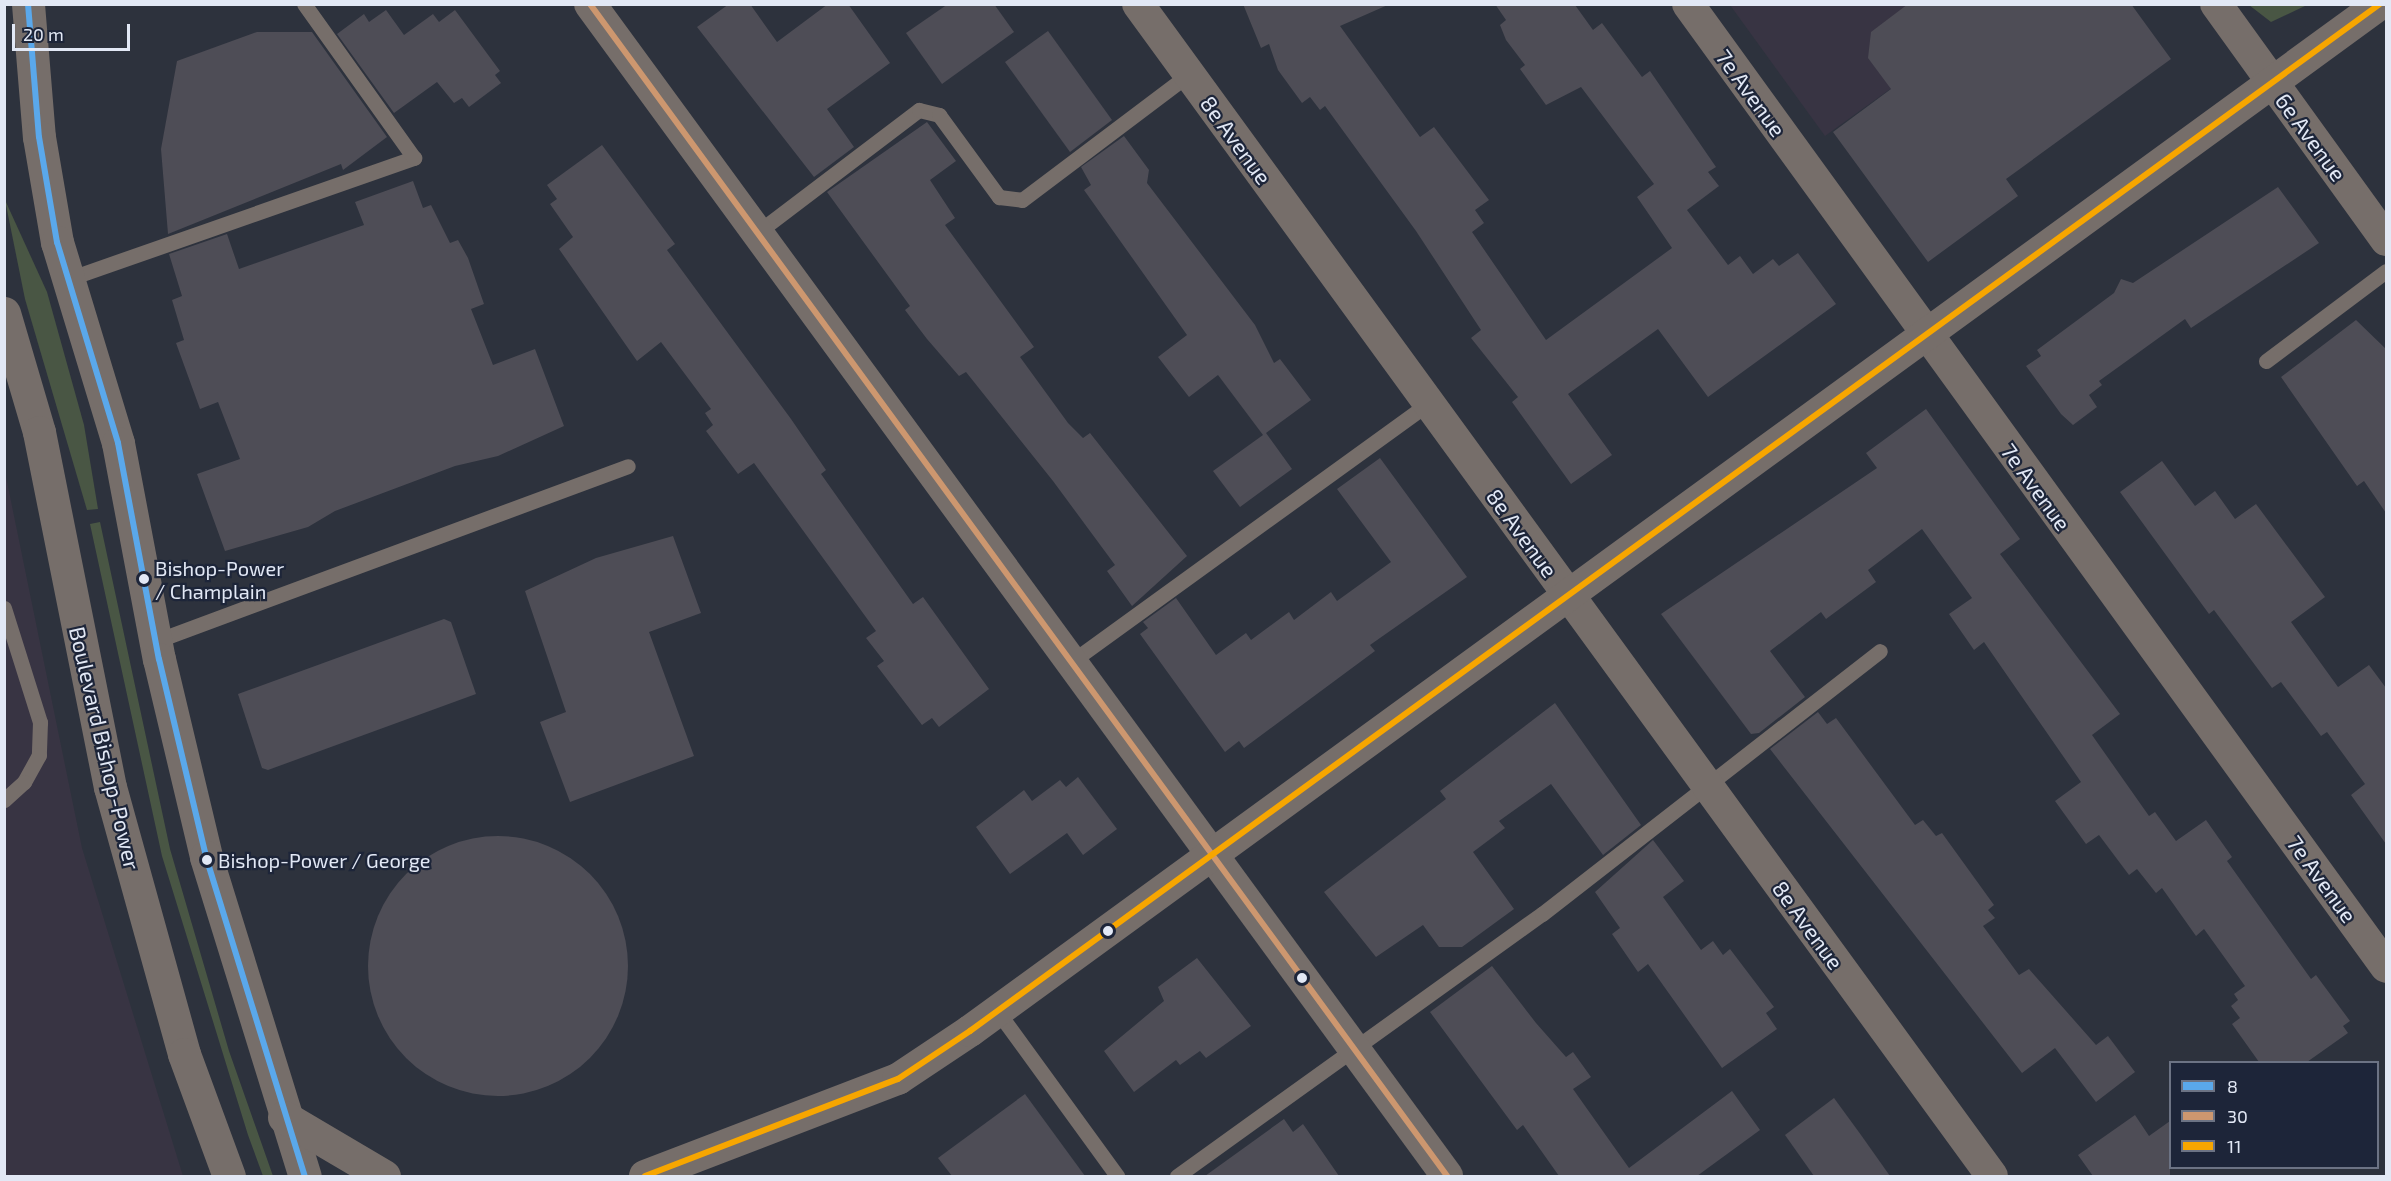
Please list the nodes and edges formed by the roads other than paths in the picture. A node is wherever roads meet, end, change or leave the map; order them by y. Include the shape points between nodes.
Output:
1 (28, 4) edge
2 (304, 4) edge
3 (590, 4) edge
4 (1138, 4) edge
5 (1688, 4) edge
6 (2216, 4) edge
7 (2380, 4) edge
8 (1188, 75) junction
9 (2272, 83) junction
10 (758, 232) junction
11 (2386, 240) edge
12 (2386, 271) edge
13 (68, 279) junction
14 (4, 313) edge
15 (1927, 335) junction
16 (2266, 361) dead end
17 (12, 365) edge
18 (1429, 403) junction
19 (628, 466) dead end
20 (1569, 597) junction
21 (4, 608) edge
22 (156, 641) junction
23 (1880, 651) dead end
24 (1071, 662) junction
25 (1707, 787) junction
26 (4, 800) edge
27 (1212, 855) junction
28 (2386, 967) edge
29 (998, 1012) junction
30 (1353, 1048) junction
31 (284, 1117) junction
32 (229, 1176) edge
33 (304, 1176) edge
34 (384, 1176) edge
35 (645, 1176) edge
36 (1117, 1176) edge
37 (1177, 1176) edge
38 (1447, 1176) edge
39 (1992, 1176) edge

1 - 13 street via 50,209
2 - 13 lane via 414,158
3 - 10 street
4 - 8 street, 8e Avenue
5 - 15 street, 7e Avenue
6 - 9 street, 6e Avenue
7 - 9 street
8 - 10 lane via 1022,200 999,197 939,115 919,110
8 - 18 street, 8e Avenue
9 - 11 street, 6e Avenue
9 - 15 street
10 - 24 street
12 - 16 lane
13 - 22 street via 118,443
14 - 17 street, Boulevard Bishop-Power
15 - 20 street
15 - 28 street, 7e Avenue
17 - 32 street, Boulevard Bishop-Power via 59,522 110,787 184,1054
18 - 20 street, 8e Avenue
18 - 24 lane
19 - 22 lane
20 - 25 street, 8e Avenue
20 - 27 street
21 - 26 lane via 40,722 39,755 24,782
22 - 31 street via 206,857
23 - 25 lane
24 - 27 street
25 - 30 lane
25 - 39 street, 8e Avenue
27 - 29 street
27 - 30 street
29 - 35 street via 898,1079
29 - 36 lane
30 - 37 lane
30 - 38 street
31 - 33 street
31 - 34 street

